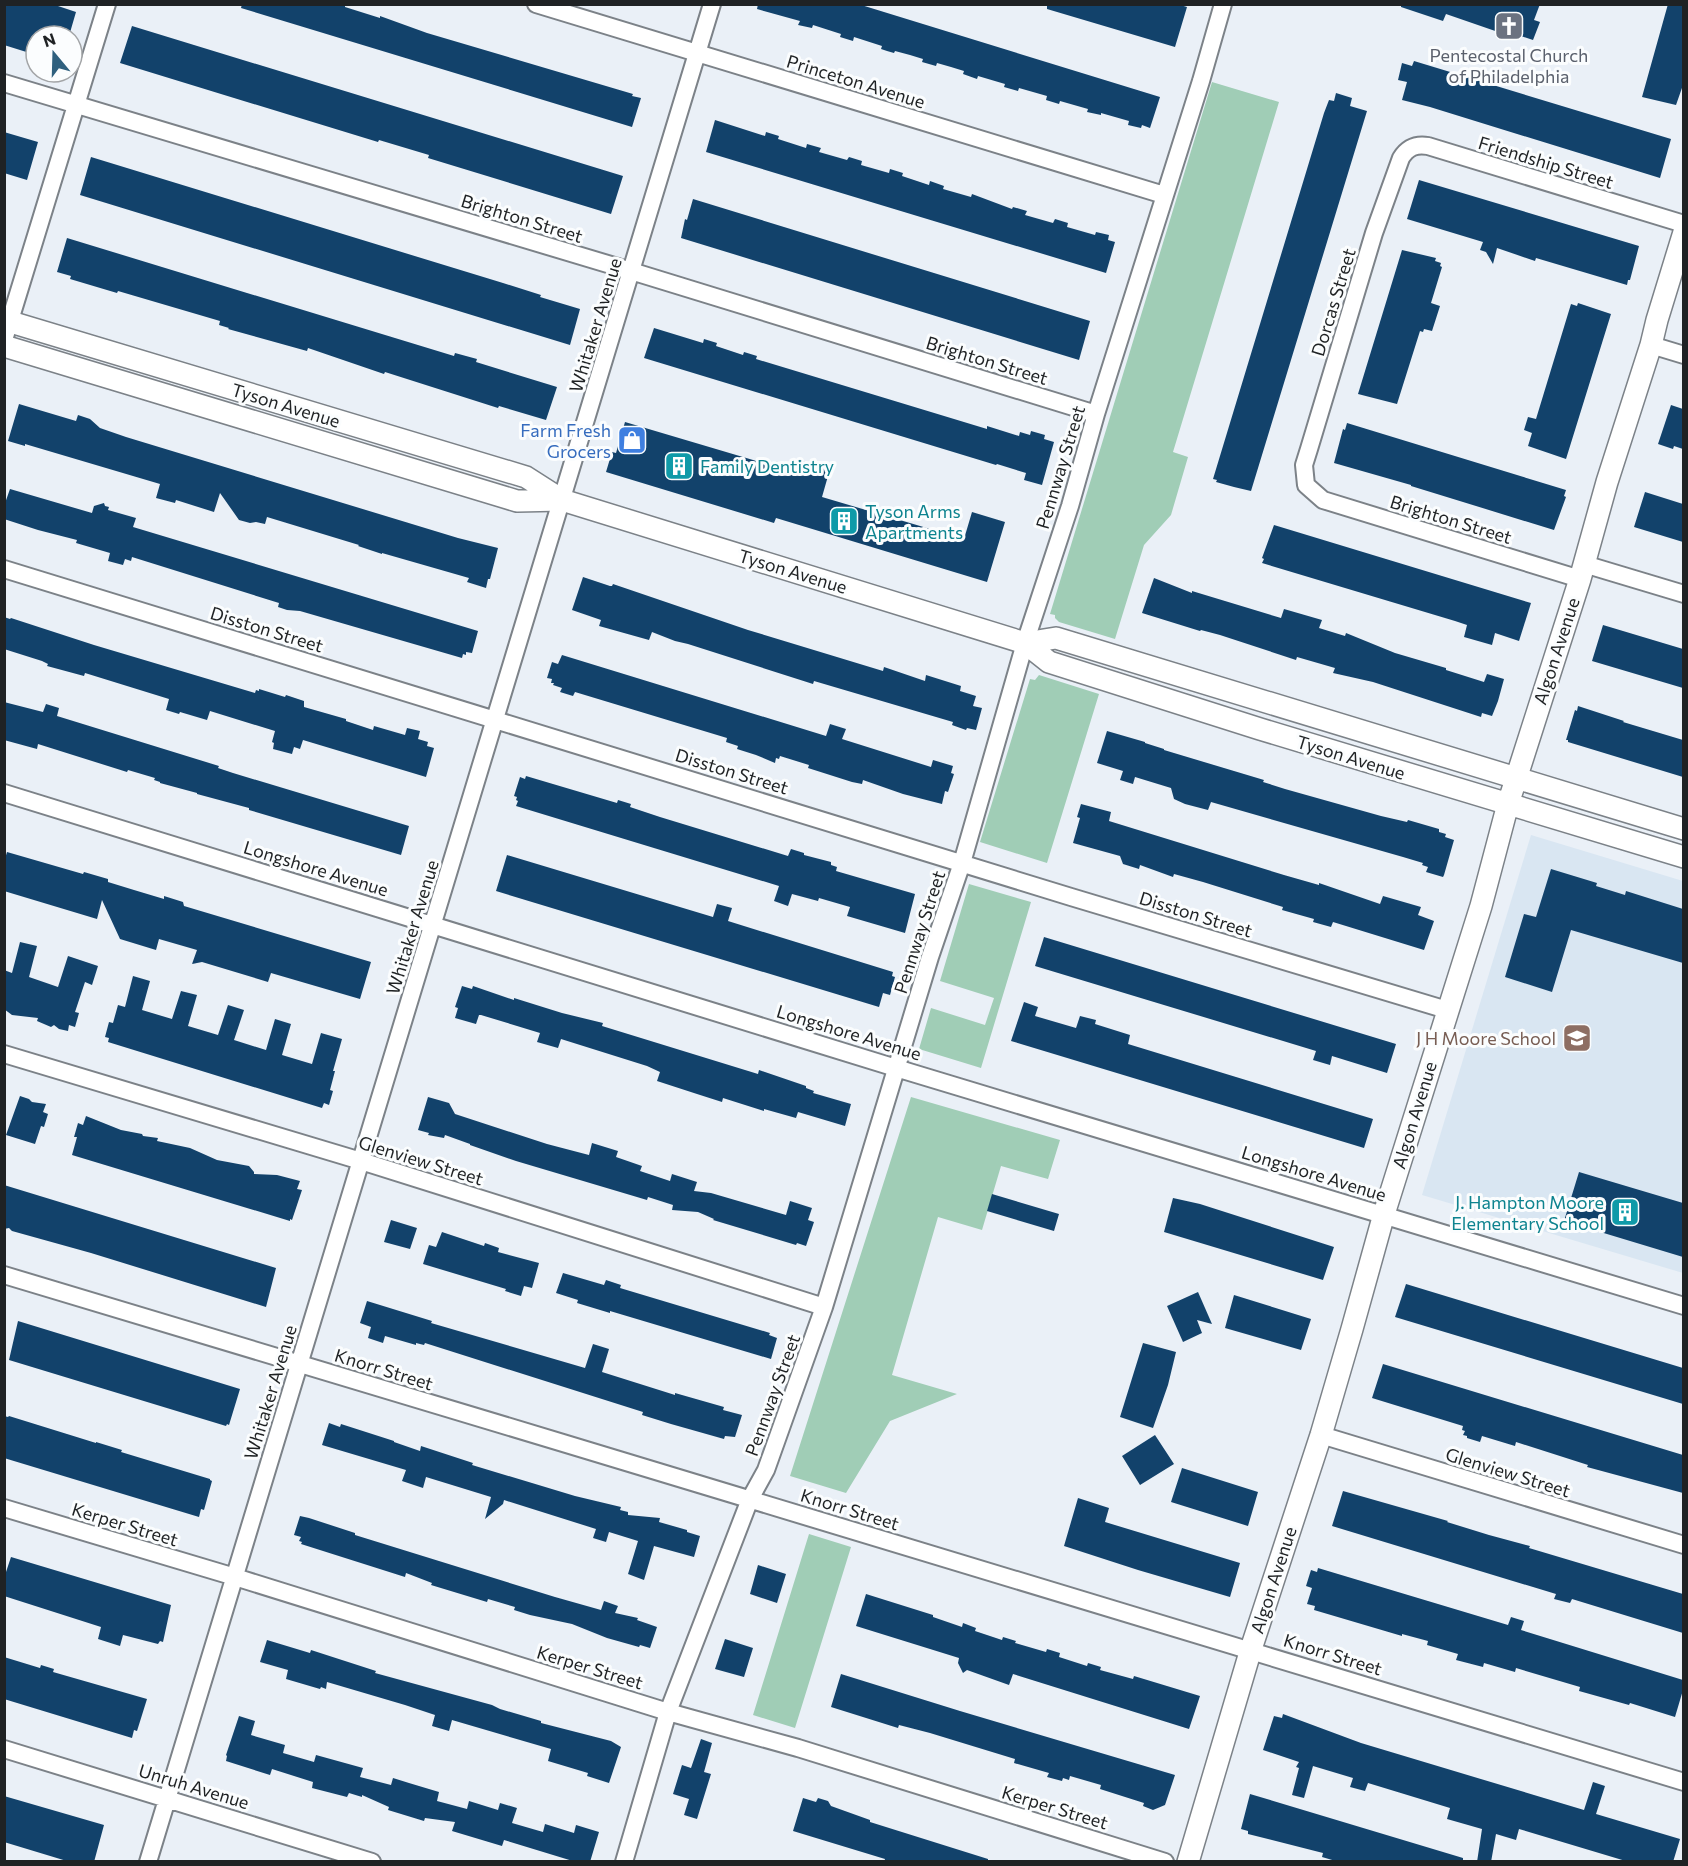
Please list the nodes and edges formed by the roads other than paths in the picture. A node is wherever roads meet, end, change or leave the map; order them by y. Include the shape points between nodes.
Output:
1 (107, 4) edge
2 (536, 4) edge
3 (712, 4) edge
4 (1223, 4) edge
5 (697, 53) junction
6 (4, 83) edge
7 (76, 105) junction
8 (1401, 158) joint
9 (1164, 195) junction
10 (1683, 224) edge
11 (1683, 232) edge
12 (632, 271) junction
13 (6, 328) edge
14 (1651, 345) junction
15 (4, 346) edge
16 (1683, 355) edge
17 (284, 404) junction
18 (1096, 414) junction
19 (277, 428) junction
20 (1306, 459) joint
21 (562, 500) junction
22 (4, 569) edge
23 (1582, 571) junction
24 (1683, 594) edge
25 (1025, 643) junction
26 (1268, 703) junction
27 (495, 719) junction
28 (1260, 729) junction
29 (1516, 778) junction
30 (4, 793) edge
31 (1508, 804) junction
32 (1683, 830) edge
33 (1683, 856) edge
34 (962, 863) junction
35 (433, 924) junction
36 (1447, 1010) junction
37 (4, 1054) edge
38 (896, 1068) junction
39 (361, 1161) junction
40 (1384, 1214) junction
41 (4, 1275) edge
42 (1683, 1306) edge
43 (824, 1307) junction
44 (299, 1364) junction
45 (1321, 1435) junction
46 (750, 1499) junction
47 (4, 1508) edge
48 (1683, 1545) edge
49 (235, 1577) junction
50 (1251, 1649) junction
51 (668, 1712) junction
52 (4, 1749) edge
53 (1683, 1782) edge
54 (167, 1799) junction
55 (148, 1862) edge
56 (372, 1862) edge
57 (624, 1862) edge
58 (1164, 1862) edge
59 (1188, 1862) edge

1 - 7 street
2 - 5 street, Princeton Avenue
3 - 5 street, Whitaker Avenue
4 - 9 street, Pennway Street
5 - 9 street, Princeton Avenue
5 - 12 street, Whitaker Avenue
6 - 7 street, Brighton Street
7 - 12 street, Brighton Street
7 - 13 street
8 - 10 street, Friendship Street via 1416,146 1428,146
8 - 20 street, Dorcas Street via 1374,233
9 - 18 street, Pennway Street
11 - 14 street, Algon Avenue
12 - 18 street, Brighton Street
12 - 21 street, Whitaker Avenue
13 - 17 street, Tyson Avenue
14 - 16 street
14 - 23 street, Algon Avenue
15 - 19 street, Tyson Avenue
17 - 19 street
17 - 21 street, Tyson Avenue via 526,477
18 - 25 street, Pennway Street
19 - 21 street, Tyson Avenue via 518,501
20 - 23 street, Brighton Street via 1306,485 1323,500
21 - 25 street, Tyson Avenue
21 - 27 street, Whitaker Avenue
22 - 27 street, Disston Street
23 - 24 street, Brighton Street
23 - 29 street, Algon Avenue
25 - 26 street, Tyson Avenue via 1056,638
25 - 28 street, Tyson Avenue via 1049,663
25 - 34 street, Pennway Street
26 - 28 street
26 - 29 street, Tyson Avenue
27 - 34 street, Disston Street
27 - 35 street, Whitaker Avenue
28 - 31 street, Tyson Avenue
29 - 31 street, Algon Avenue
29 - 32 street, Tyson Avenue
30 - 35 street, Longshore Avenue
31 - 33 street, Tyson Avenue
31 - 36 street, Algon Avenue via 1481,906
34 - 36 street, Disston Street
34 - 38 street, Pennway Street
35 - 38 street, Longshore Avenue
35 - 39 street, Whitaker Avenue
36 - 40 street, Algon Avenue
37 - 39 street, Glenview Street
38 - 40 street, Longshore Avenue
38 - 43 street, Pennway Street
39 - 43 street, Glenview Street
39 - 44 street, Whitaker Avenue
40 - 42 street, Longshore Avenue
40 - 45 street, Algon Avenue
41 - 44 street, Knorr Street
43 - 46 street, Pennway Street via 766,1470
44 - 46 street, Knorr Street
44 - 49 street, Whitaker Avenue
45 - 48 street, Glenview Street
45 - 50 street, Algon Avenue
46 - 50 street, Knorr Street
46 - 51 street, Pennway Street
47 - 49 street, Kerper Street
49 - 51 street, Kerper Street
49 - 54 street, Whitaker Avenue
50 - 53 street, Knorr Street
50 - 59 street, Algon Avenue
51 - 57 street, Pennway Street
51 - 58 street, Kerper Street via 798,1748
52 - 54 street, Unruh Avenue
54 - 55 street, Whitaker Avenue
54 - 56 street, Unruh Avenue

